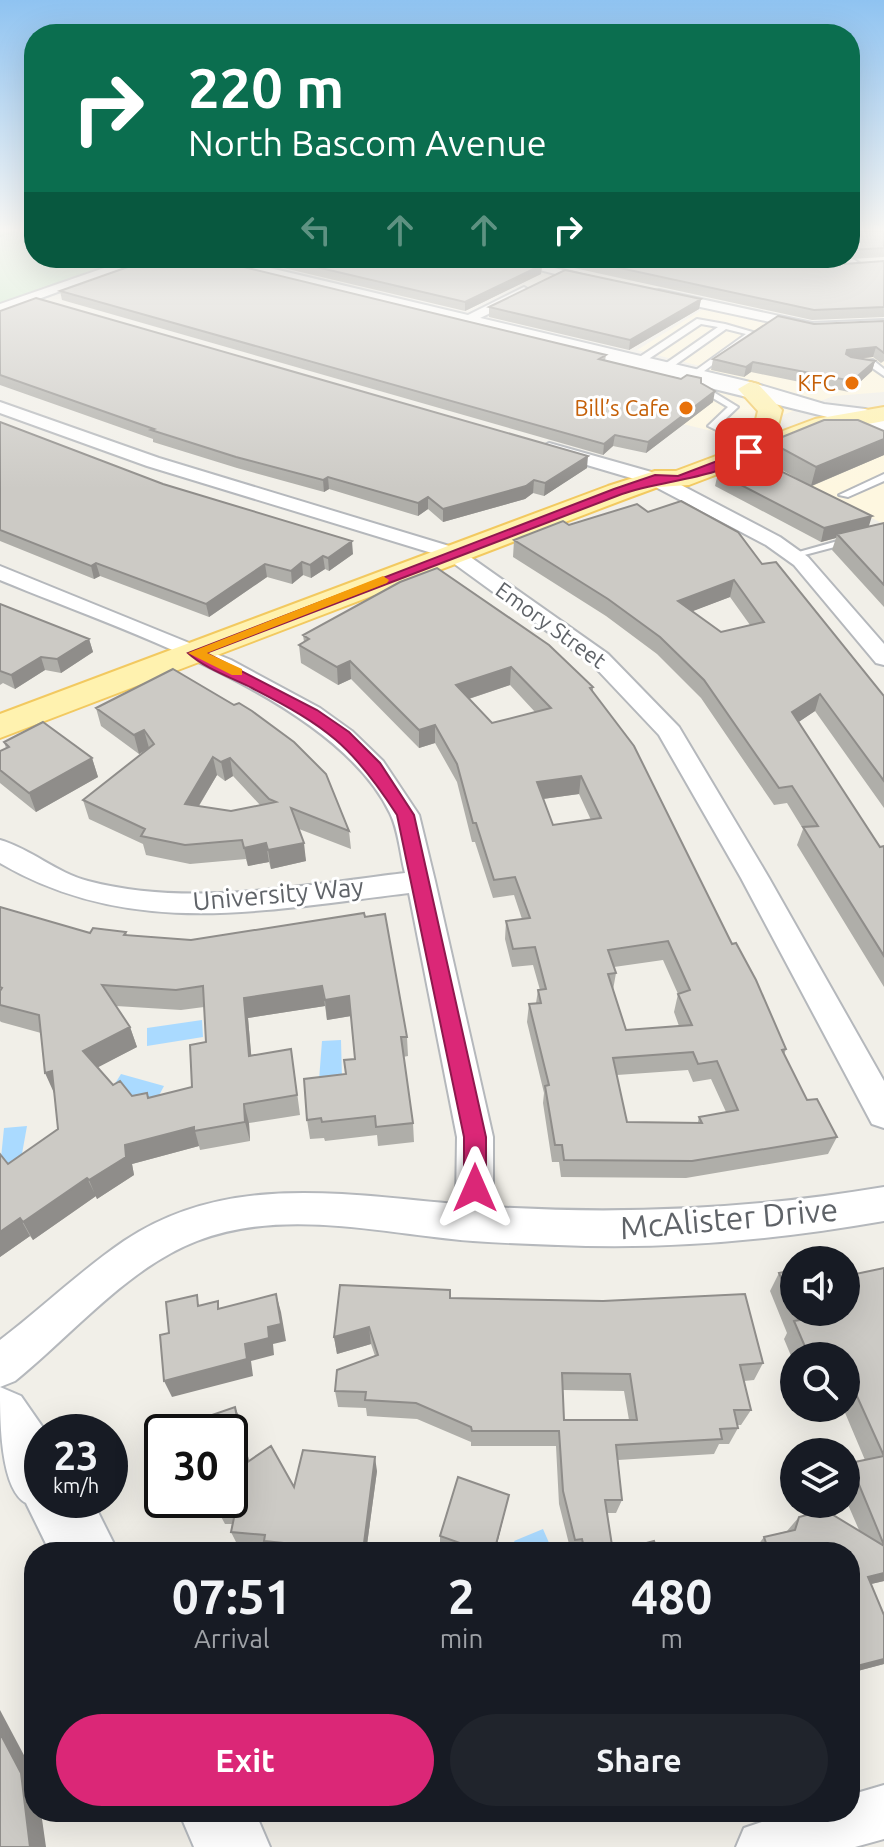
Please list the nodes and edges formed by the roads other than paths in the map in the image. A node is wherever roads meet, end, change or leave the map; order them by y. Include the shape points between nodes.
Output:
1 (453, 317) edge
2 (471, 317) edge
3 (766, 317) edge
4 (465, 320) junction
5 (884, 324) edge
6 (725, 326) junction
7 (638, 362) junction
8 (850, 363) edge
9 (665, 368) junction
10 (884, 373) edge
11 (704, 378) junction
12 (750, 389) junction
13 (0, 407) edge
14 (863, 415) edge
15 (767, 428) junction
16 (794, 434) junction
17 (740, 438) junction
18 (884, 438) edge
19 (531, 443) edge
20 (884, 477) edge
21 (655, 479) junction
22 (844, 495) dead end
23 (871, 523) edge
24 (884, 531) edge
25 (452, 553) junction
26 (793, 555) junction
27 (0, 572) edge
28 (195, 653) junction
29 (884, 658) edge
30 (0, 727) edge
31 (0, 850) edge
32 (421, 881) junction
33 (884, 1113) edge
34 (884, 1204) edge
35 (474, 1224) junction
36 (0, 1366) edge
37 (0, 1417) edge
38 (24, 1452) edge
39 (66, 1518) edge
40 (80, 1542) edge
41 (884, 1812) edge
42 (860, 1819) edge
43 (221, 1822) edge
44 (849, 1822) edge
45 (232, 1847) edge
46 (763, 1847) edge

1 - 4 main road
2 - 4 street
3 - 5 street via 812,327
4 - 7 main road
6 - 7 lane via 700,321
6 - 9 lane
6 - 11 lane via 752,333
7 - 9 main road
8 - 10 lane via 870,362
9 - 11 main road
11 - 12 main road
11 - 17 lane via 705,391 734,407 713,426
12 - 14 main road
12 - 15 main road via 770,410
13 - 25 street, Emory Street via 153,462
14 - 15 main road
14 - 16 main road
14 - 18 main road
15 - 17 main road
16 - 18 main road
16 - 21 main road via 679,479
17 - 21 main road via 657,469
19 - 21 street
20 - 22 lane
21 - 25 main road
21 - 26 street
23 - 24 lane
24 - 26 lane
25 - 28 main road
25 - 33 street, Emory Street via 600,659 670,732
26 - 29 street
27 - 28 street
28 - 30 main road
28 - 32 street via 311,713 374,767 405,815
31 - 32 street, University Way via 91,893 172,903 244,902
32 - 35 street via 475,1137
34 - 35 street, McAlister Drive via 793,1220 665,1232
35 - 36 street, McAlister Drive via 296,1206 237,1213 187,1227 141,1251
37 - 38 main road
39 - 40 main road
41 - 42 street
43 - 45 main road
44 - 46 street

